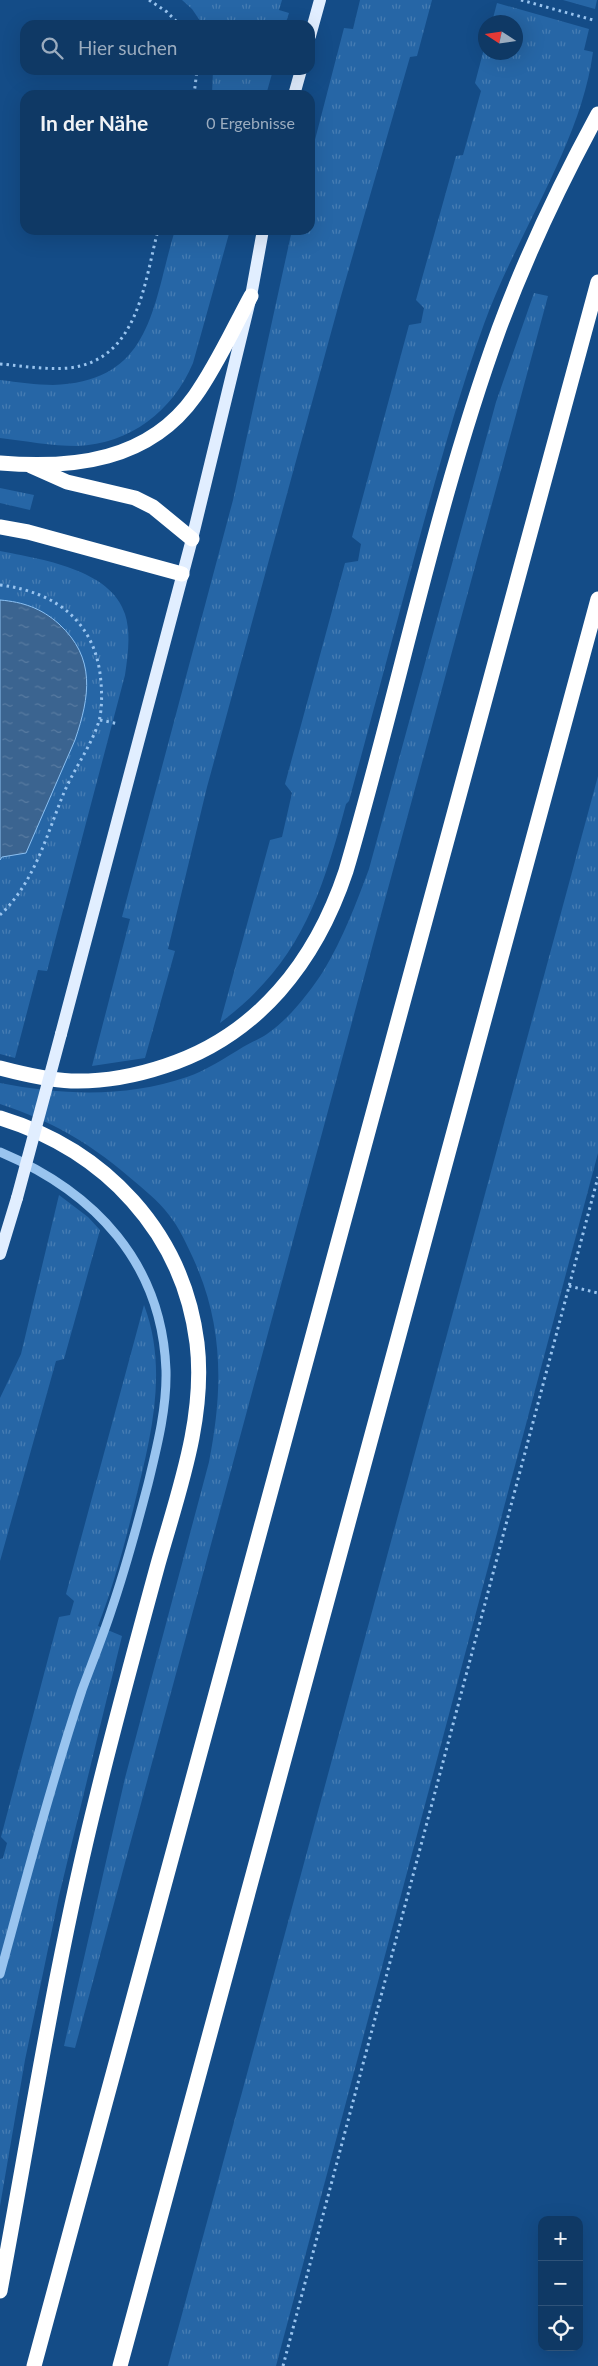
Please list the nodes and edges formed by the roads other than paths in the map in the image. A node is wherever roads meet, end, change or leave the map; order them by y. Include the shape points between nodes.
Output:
1 (320, 0) edge
2 (314, 20) edge
3 (300, 75) edge
4 (295, 90) edge
5 (598, 114) edge
6 (262, 235) edge
7 (598, 282) edge
8 (251, 296) junction
9 (0, 463) edge
10 (30, 466) junction
11 (0, 527) edge
12 (192, 539) junction
13 (182, 574) junction
14 (598, 599) edge
15 (0, 1068) edge
16 (0, 1118) edge
17 (0, 1152) edge
18 (0, 1254) edge
19 (0, 1974) edge
20 (0, 2291) edge
21 (34, 2366) edge
22 (120, 2366) edge

1 - 2 main road
3 - 4 main road
5 - 15 highway via 512,297 491,353 455,467 346,871 331,911 305,960 255,1016 222,1040 188,1058 132,1076 88,1081 58,1080
6 - 8 main road
7 - 21 highway
8 - 10 highway via 195,395 164,428 128,450 105,458
8 - 12 main road
9 - 10 highway
10 - 12 highway via 67,482 135,498
11 - 13 highway
12 - 13 main road
13 - 18 main road, bridge
14 - 22 highway
16 - 20 highway via 25,1126 77,1153 121,1187 141,1210 161,1239 179,1276 192,1314 199,1364 197,1406 186,1462 97,1795 62,1948
17 - 19 lane via 74,1192 96,1211 121,1242 140,1273 158,1316 166,1371 160,1432 133,1541 37,1836

